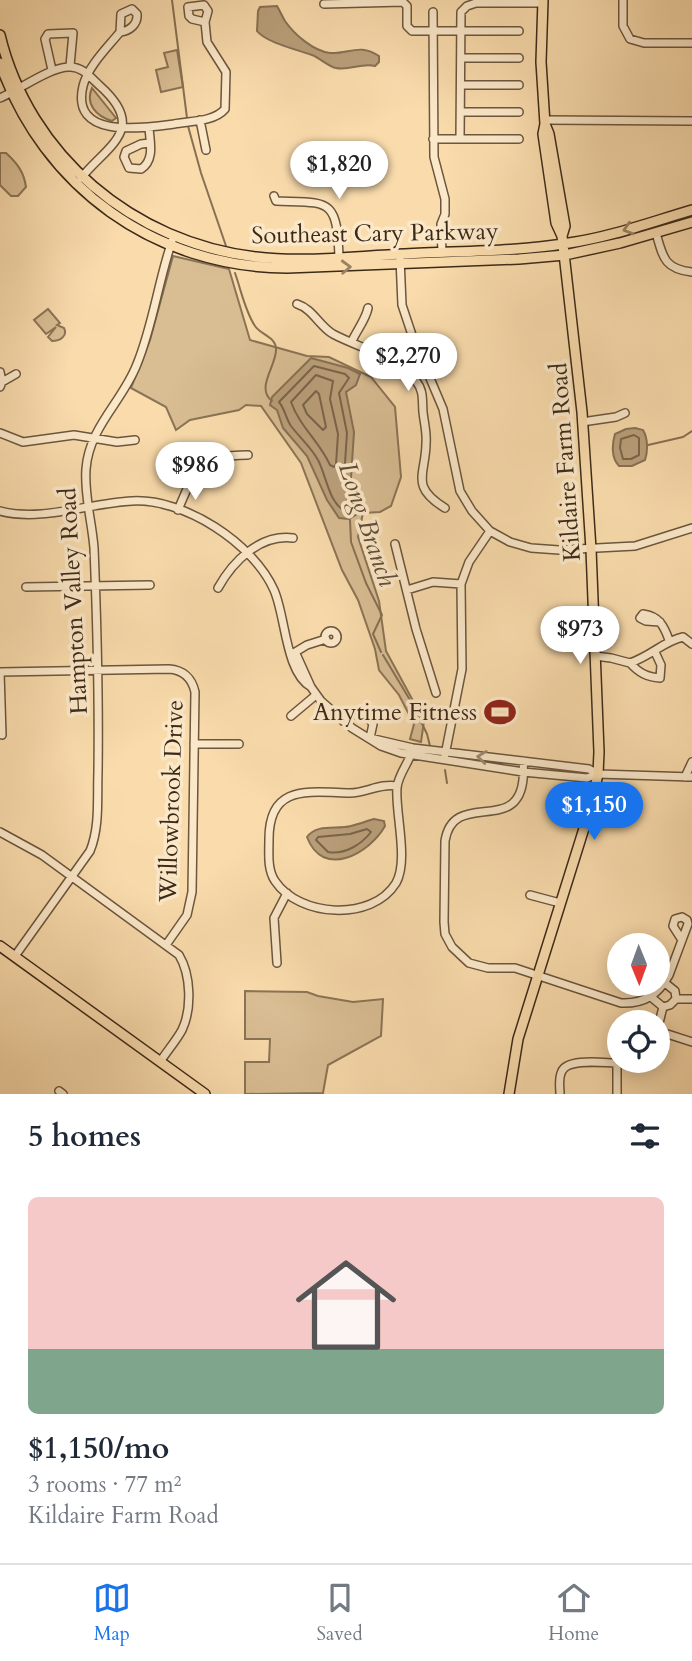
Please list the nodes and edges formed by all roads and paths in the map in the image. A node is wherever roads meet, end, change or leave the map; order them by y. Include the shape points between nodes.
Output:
1 (623, 0) edge
2 (543, 2) edge
3 (324, 4) dead end
4 (433, 12) dead end
5 (205, 22) dead end
6 (434, 31) junction
7 (519, 31) dead end
8 (120, 32) dead end
9 (461, 32) junction
10 (0, 35) edge
11 (692, 43) edge
12 (461, 58) junction
13 (519, 58) dead end
14 (0, 63) edge
15 (70, 66) junction
16 (52, 70) junction
17 (88, 74) junction
18 (461, 85) junction
19 (519, 85) dead end
20 (15, 92) junction
21 (0, 98) edge
22 (519, 112) dead end
23 (461, 113) junction
24 (200, 120) junction
25 (692, 121) edge
26 (545, 122) junction
27 (149, 128) junction
28 (121, 129) junction
29 (433, 139) junction
30 (460, 139) junction
31 (519, 139) dead end
32 (150, 143) dead end
33 (206, 150) dead end
34 (81, 178) junction
35 (274, 196) dead end
36 (692, 210) edge
37 (692, 222) edge
38 (656, 233) junction
39 (562, 240) junction
40 (172, 241) junction
41 (442, 253) junction
42 (565, 255) junction
43 (339, 257) junction
44 (400, 259) junction
45 (692, 272) edge
46 (297, 304) dead end
47 (368, 308) dead end
48 (413, 338) junction
49 (352, 341) junction
50 (388, 358) junction
51 (0, 372) edge
52 (16, 374) dead end
53 (1, 384) edge
54 (625, 413) dead end
55 (582, 422) junction
56 (0, 433) edge
57 (93, 439) junction
58 (135, 440) dead end
59 (248, 455) dead end
60 (89, 507) junction
61 (445, 508) dead end
62 (178, 509) junction
63 (0, 511) edge
64 (692, 528) edge
65 (490, 531) junction
66 (293, 538) dead end
67 (395, 544) dead end
68 (591, 549) junction
69 (248, 554) junction
70 (461, 584) junction
71 (150, 585) dead end
72 (94, 586) junction
73 (26, 587) dead end
74 (218, 588) dead end
75 (407, 590) junction
76 (660, 622) dead end
77 (326, 639) dead end
78 (669, 640) junction
79 (692, 644) edge
80 (655, 652) junction
81 (292, 654) junction
82 (595, 656) junction
83 (630, 663) junction
84 (96, 670) junction
85 (0, 672) edge
86 (436, 693) dead end
87 (316, 695) junction
88 (291, 716) dead end
89 (343, 721) junction
90 (2, 735) dead end
91 (370, 737) junction
92 (194, 744) junction
93 (239, 744) dead end
94 (412, 752) junction
95 (444, 756) junction
96 (523, 761) junction
97 (692, 762) edge
98 (523, 772) junction
99 (598, 774) junction
100 (688, 777) edge
101 (397, 786) junction
102 (0, 832) edge
103 (72, 877) junction
104 (287, 893) junction
105 (530, 895) dead end
106 (560, 903) junction
107 (682, 940) dead end
108 (166, 945) junction
109 (0, 946) edge
110 (15, 956) junction
111 (277, 963) dead end
112 (670, 970) edge
113 (538, 975) junction
114 (670, 986) edge
115 (651, 997) joint
116 (676, 999) junction
117 (692, 999) edge
118 (663, 1007) junction
119 (662, 1010) edge
120 (670, 1034) edge
121 (692, 1042) edge
122 (160, 1062) junction
123 (205, 1094) edge
124 (509, 1094) edge
125 (560, 1094) edge
126 (617, 1094) edge

1 - 11 street via 623,26 630,39
2 - 9 street via 471,4 461,12
2 - 26 main road, Kildaire Farm Road
3 - 6 street via 403,2 408,29
4 - 6 street
5 - 24 street via 209,46 226,72 227,104 217,116
6 - 9 street
6 - 29 street
7 - 9 street
8 - 17 street
9 - 12 street
10 - 20 main road, Southeast Cary Parkway
12 - 13 street
12 - 18 street
14 - 20 main road, Southeast Cary Parkway
15 - 16 street
15 - 16 street via 73,33 48,34 45,39
15 - 17 street
16 - 20 street
17 - 28 street via 116,104
17 - 28 street via 82,93 88,114
18 - 19 street
18 - 23 street
20 - 21 street
20 - 34 main road, Southeast Cary Parkway
20 - 40 main road, Southeast Cary Parkway via 24,118 41,144 76,184 120,219
22 - 23 street
23 - 30 street
24 - 27 street
24 - 33 street
25 - 26 street
26 - 39 main road, Kildaire Farm Road via 547,168
27 - 28 street
27 - 32 street
28 - 34 street via 112,148
29 - 30 street
29 - 41 street via 445,199
30 - 31 street
34 - 40 main road, Southeast Cary Parkway
35 - 43 street via 276,201 323,205 337,224
36 -> 39 main road, Southeast Cary Parkway via 613,234
37 - 38 main road, Southeast Cary Parkway
38 - 42 main road, Southeast Cary Parkway
38 - 45 street via 667,263 678,271
39 - 41 main road, Southeast Cary Parkway
39 - 42 main road, Kildaire Farm Road
40 - 43 main road, Southeast Cary Parkway via 276,259
40 -> 44 main road, Southeast Cary Parkway via 209,258 258,267
40 - 57 street, Hampton Valley Road via 138,364
41 - 44 main road, Southeast Cary Parkway
42 - 44 main road, Southeast Cary Parkway
42 - 55 main road, Kildaire Farm Road
43 - 44 main road, Southeast Cary Parkway
44 - 48 street via 402,305
46 - 49 street via 330,332
47 - 49 street
48 - 50 street
48 - 65 street via 443,409 460,491
49 - 50 street
50 - 61 street via 421,390 427,445 422,479 432,500
51 - 53 street
52 - 53 street
54 - 55 street
55 - 68 main road, Kildaire Farm Road
56 - 57 street via 23,442 64,436
57 - 58 street
57 - 60 street, Hampton Valley Road via 86,467
59 - 62 street via 222,456 199,468
60 - 62 street via 141,501
60 - 63 street via 26,514
60 - 72 street, Hampton Valley Road
62 - 69 street via 215,527
64 - 68 street via 645,544
65 - 68 street via 531,548
65 - 70 street via 469,562
66 - 69 street via 269,540
67 - 75 street
68 - 82 main road, Kildaire Farm Road
69 - 74 street via 238,559
69 - 81 street via 274,590
70 - 75 street via 433,582
70 - 95 street via 461,670
71 - 72 street
72 - 73 street
72 - 84 street, Hampton Valley Road
75 - 86 street
76 - 78 street
77 - 81 street
78 - 79 street via 683,637
78 - 80 street
80 - 83 street
80 - 83 street via 660,678 637,671
81 - 87 street via 300,679
82 - 83 street
82 - 99 main road, Kildaire Farm Road
84 - 85 street, Willowbrook Drive
84 - 92 street, Willowbrook Drive via 169,669 184,674 194,688
84 - 103 street, Hampton Valley Road via 96,832 90,851
85 - 90 street
87 - 88 street
87 - 89 street
89 - 91 street
89 - 91 street via 354,714 366,715 373,724
91 - 94 street via 382,746
92 - 93 street
92 - 108 street, Willowbrook Drive via 191,900
94 - 95 street
94 - 101 street
96 -> 95 street
95 - 98 street
96 - 98 street
96 - 99 street
97 - 100 street
98 - 99 street via 587,778
98 - 113 street via 514,802 503,810 464,815 447,830 444,928 452,947 469,963
99 - 100 street
99 - 106 main road, Kildaire Farm Road
101 - 104 street via 400,867 398,879 387,893 369,906 355,909 311,907
101 - 104 street via 354,793 303,792 280,802 269,824 269,860 273,878
102 - 103 street
103 - 108 street
103 - 110 street, Hampton Valley Road
104 - 111 street via 274,918
105 - 106 street
106 - 113 main road, Kildaire Farm Road
107 - 112 street
108 - 122 street via 186,970 188,1006 182,1030
109 - 110 main road
110 - 122 main road
113 - 115 street via 621,1003
113 - 124 main road, Kildaire Farm Road via 518,1039
114 - 116 street
115 - 118 street
116 - 117 street
116 - 118 street
118 - 119 street
120 - 121 street
122 - 123 main road
125 - 126 street via 562,1071 576,1063 617,1063

